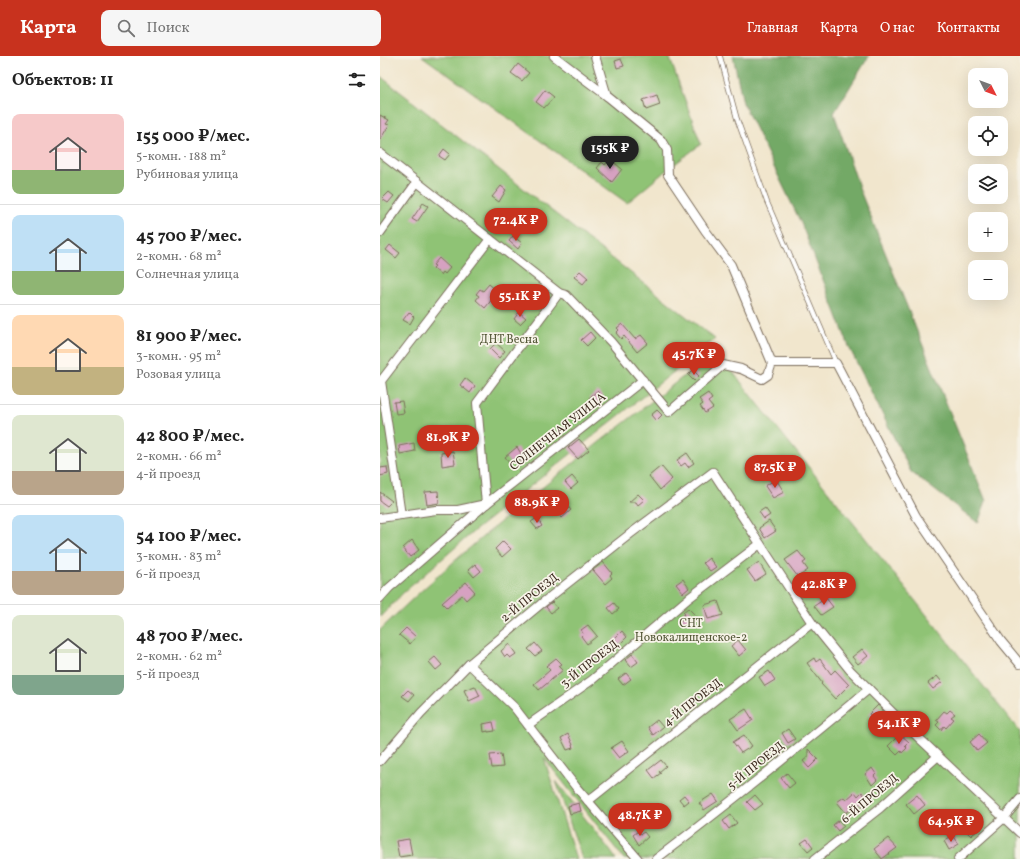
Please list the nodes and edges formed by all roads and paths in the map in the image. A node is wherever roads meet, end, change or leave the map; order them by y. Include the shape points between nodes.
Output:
1 (554, 56) edge
2 (595, 56) edge
3 (720, 56) edge
4 (607, 96) junction
5 (380, 153) edge
6 (417, 182) junction
7 (380, 233) edge
8 (490, 239) junction
9 (559, 293) junction
10 (772, 363) junction
11 (836, 363) junction
12 (643, 380) junction
13 (486, 504) junction
14 (401, 515) junction
15 (380, 518) edge
16 (760, 544) junction
17 (380, 598) edge
18 (812, 623) junction
19 (469, 664) junction
20 (1020, 664) edge
21 (869, 689) junction
22 (528, 725) junction
23 (938, 756) junction
24 (380, 761) edge
25 (1020, 799) edge
26 (588, 800) junction
27 (1004, 818) junction
28 (1020, 833) edge
29 (638, 859) edge
30 (656, 859) edge
31 (815, 859) edge
32 (958, 859) edge

1 - 4 street
2 - 4 street
3 - 11 lane via 737,119 767,202
4 - 10 street via 661,140 667,150 668,175 731,265
5 - 6 street
6 - 7 street
6 - 8 street
8 - 9 street
8 - 14 street via 381,381
9 - 12 street via 566,295
9 - 13 street via 477,403
10 - 11 street
10 - 12 street via 768,375 762,379 741,369 723,365 669,412
11 - 20 street via 916,516 1001,641
12 - 13 street, СОЛНЕЧНАЯ УЛИЦА
13 - 14 street via 458,510
13 - 17 street, СОЛНЕЧНАЯ УЛИЦА
14 - 15 street
16 - 18 street
16 - 19 street, 2-Й ПРОЕЗД via 712,472 541,604
16 - 22 street, 3-Й ПРОЕЗД via 689,598 592,680
18 - 21 street
18 - 26 street, 4-Й ПРОЕЗД
19 - 22 street via 514,707
19 - 24 street, 2-Й ПРОЕЗД via 421,713
21 - 23 street
21 - 30 street, 5-Й ПРОЕЗД via 732,801
22 - 26 street
23 - 27 street
23 - 31 street, 6-Й ПРОЕЗД via 880,808
25 - 27 street
26 - 29 street
27 - 28 street
27 - 32 street

